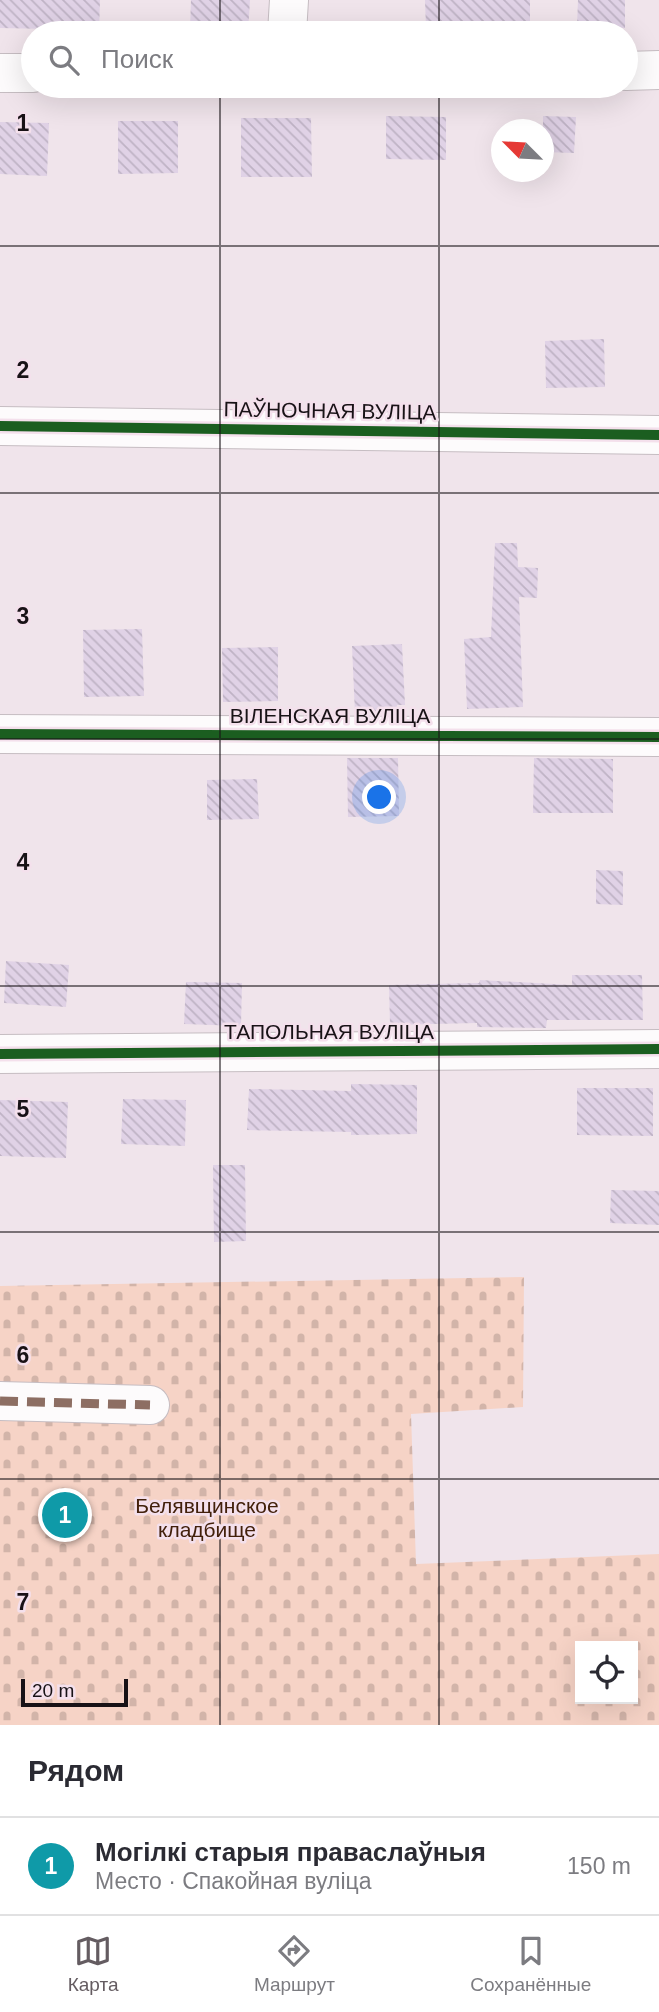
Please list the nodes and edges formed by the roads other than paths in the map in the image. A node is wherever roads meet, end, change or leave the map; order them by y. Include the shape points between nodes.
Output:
1 (289, 0) edge
2 (288, 21) edge
3 (659, 70) edge
4 (638, 71) edge
5 (0, 73) edge
6 (21, 74) edge
7 (0, 426) edge
8 (659, 435) edge
9 (0, 734) edge
10 (659, 737) edge
11 (659, 1049) edge
12 (0, 1054) edge
13 (0, 1401) edge
14 (150, 1405) dead end

1 - 2 street
3 - 4 street
5 - 6 street
7 - 8 street, ПАЎНОЧНАЯ ВУЛІЦА
9 - 10 street, ВІЛЕНСКАЯ ВУЛІЦА
11 - 12 street, ТАПОЛЬНАЯ ВУЛІЦА
13 - 14 street

